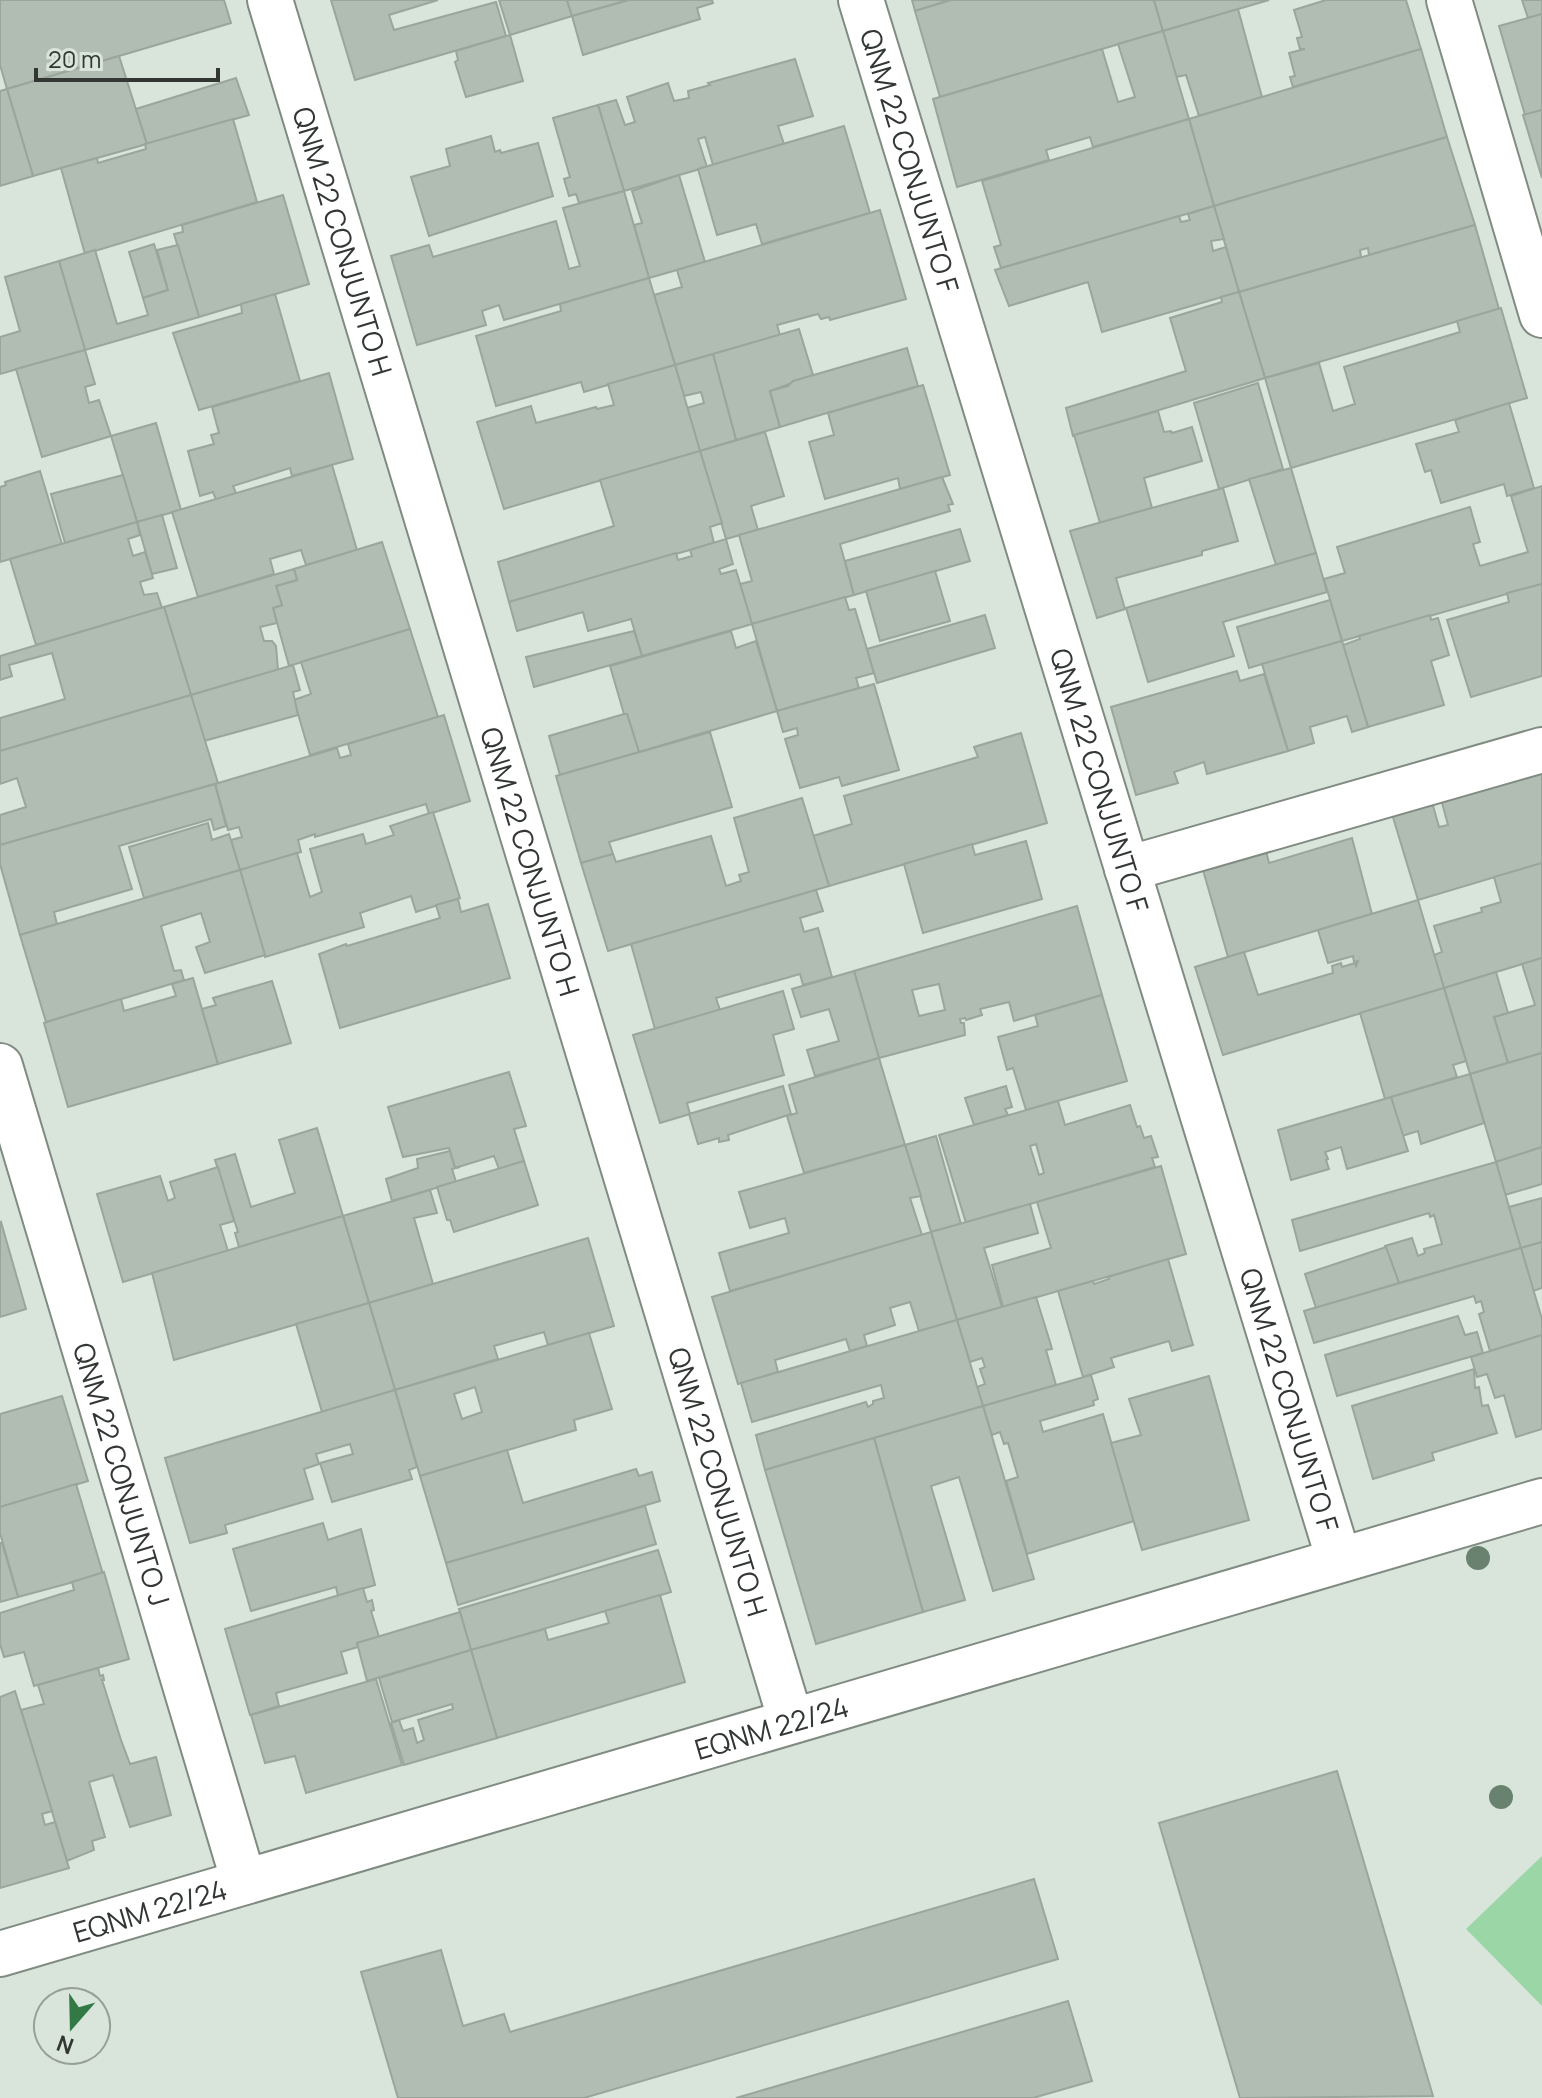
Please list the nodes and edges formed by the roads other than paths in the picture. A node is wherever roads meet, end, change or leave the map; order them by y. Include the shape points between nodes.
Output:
1 (270, 0) edge
2 (861, 0) edge
3 (1449, 0) edge
4 (1542, 315) edge
5 (1542, 750) edge
6 (1127, 869) junction
7 (0, 1066) edge
8 (1542, 1501) edge
9 (1339, 1560) junction
10 (791, 1721) junction
11 (244, 1882) junction
12 (0, 1954) edge

1 - 10 street, QNM 22 CONJUNTO H
2 - 6 street, QNM 22 CONJUNTO F
3 - 4 street
5 - 6 street
6 - 9 street, QNM 22 CONJUNTO F
7 - 11 street, QNM 22 CONJUNTO J
8 - 9 street, EQNM 22/24
9 - 10 street, EQNM 22/24
10 - 11 street, EQNM 22/24
11 - 12 street, EQNM 22/24

